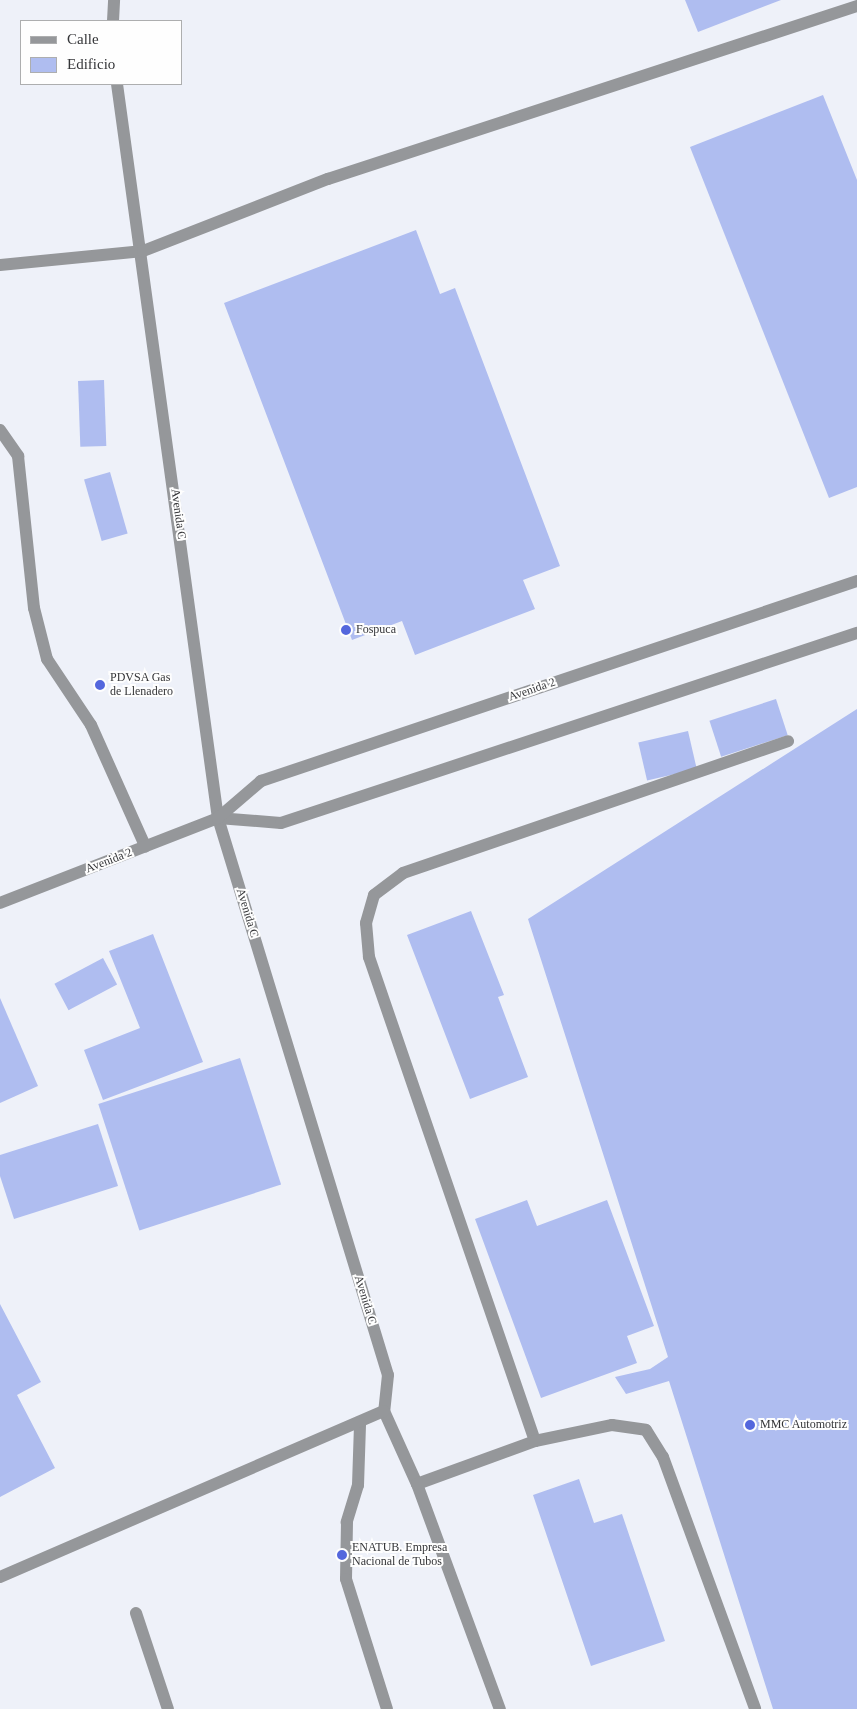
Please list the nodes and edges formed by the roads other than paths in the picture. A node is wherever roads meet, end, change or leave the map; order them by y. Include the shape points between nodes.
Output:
1 (114, 0) edge
2 (857, 6) edge
3 (113, 20) edge
4 (117, 85) edge
5 (143, 252) junction
6 (0, 265) edge
7 (0, 430) edge
8 (857, 581) edge
9 (857, 633) edge
10 (788, 741) dead end
11 (218, 818) junction
12 (146, 846) junction
13 (0, 904) edge
14 (384, 1411) junction
15 (360, 1425) junction
16 (536, 1441) junction
17 (416, 1484) junction
18 (0, 1577) edge
19 (136, 1613) dead end
20 (168, 1709) edge
21 (387, 1709) edge
22 (500, 1709) edge
23 (755, 1709) edge

1 - 3 street
2 - 5 street via 328,179
4 - 5 street, Avenida C
5 - 6 street
5 - 11 street, Avenida C
7 - 12 street via 18,456 34,608 47,659 91,725
8 - 11 street, Avenida 2 via 261,781
9 - 11 street, Avenida 2 via 281,822
10 - 16 street via 402,873 374,895 366,923 368,956
11 - 12 street, Avenida 2
11 - 14 street, Avenida C via 388,1375
12 - 13 street, Avenida 2
14 - 15 street
14 - 17 street
15 - 18 street
15 - 21 street via 358,1485 347,1522 346,1579
16 - 17 street
16 - 23 street via 612,1425 646,1430 663,1458
17 - 22 street
19 - 20 street

